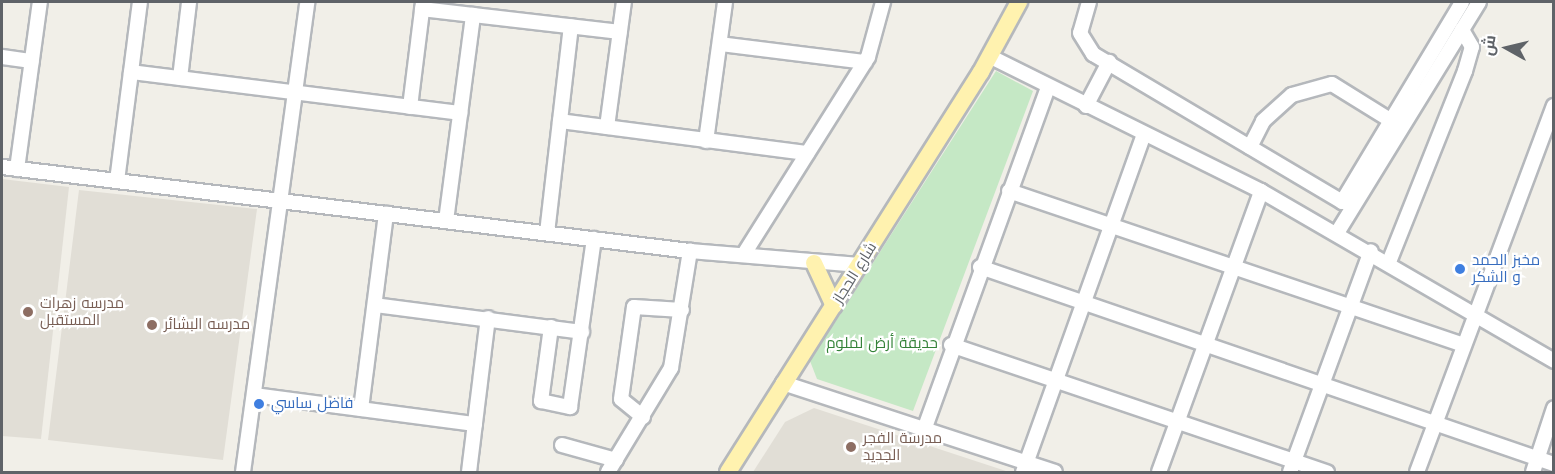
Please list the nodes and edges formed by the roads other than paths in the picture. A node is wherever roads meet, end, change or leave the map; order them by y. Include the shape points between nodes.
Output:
1 (40, 2) edge
2 (140, 2) edge
3 (189, 2) edge
4 (307, 2) edge
5 (624, 2) edge
6 (725, 2) edge
7 (883, 2) edge
8 (1019, 2) edge
9 (1032, 2) edge
10 (1089, 2) edge
11 (1479, 2) edge
12 (1457, 3) edge
13 (422, 5) edge
14 (473, 15) junction
15 (571, 26) junction
16 (1462, 30) junction
17 (620, 32) junction
18 (720, 44) junction
19 (2, 57) edge
20 (995, 59) junction
21 (32, 61) junction
22 (865, 62) junction
23 (1109, 62) junction
24 (131, 72) junction
25 (981, 72) junction
26 (180, 78) junction
27 (1048, 88) junction
28 (295, 93) junction
29 (1086, 106) junction
30 (1554, 106) edge
31 (410, 107) junction
32 (460, 113) junction
33 (1390, 120) junction
34 (560, 122) junction
35 (607, 127) junction
36 (1144, 134) junction
37 (706, 141) junction
38 (1250, 147) junction
39 (807, 153) junction
40 (2, 167) edge
41 (17, 169) junction
42 (117, 181) junction
43 (1009, 191) junction
44 (1261, 191) junction
45 (282, 201) junction
46 (386, 214) junction
47 (446, 221) junction
48 (1110, 225) junction
49 (547, 233) junction
50 (1337, 233) junction
51 (594, 239) junction
52 (690, 251) junction
53 (1371, 251) junction
54 (744, 254) junction
55 (1389, 262) junction
56 (814, 263) junction
57 (859, 265) junction
58 (1232, 266) junction
59 (980, 267) junction
60 (1082, 303) junction
61 (375, 305) junction
62 (834, 306) junction
63 (1349, 308) junction
64 (682, 310) junction
65 (1474, 312) junction
66 (488, 318) junction
67 (551, 327) junction
68 (582, 332) junction
69 (1204, 344) junction
70 (951, 345) junction
71 (1463, 345) junction
72 (1554, 361) edge
73 (1056, 380) junction
74 (783, 383) junction
75 (1323, 383) junction
76 (254, 395) junction
77 (1554, 408) edge
78 (361, 409) junction
79 (643, 417) junction
80 (1177, 420) junction
81 (475, 423) junction
82 (1435, 425) junction
83 (924, 430) junction
84 (562, 445) dead end
85 (1538, 458) junction
86 (616, 460) junction
87 (1554, 464) edge
88 (1292, 467) edge
89 (1025, 468) edge
90 (243, 472) edge
91 (469, 472) edge
92 (608, 472) edge
93 (728, 472) edge
94 (1055, 472) edge
95 (1159, 472) edge
96 (1327, 472) edge
97 (1417, 472) edge
98 (1533, 472) edge

1 - 21 street
2 - 24 street
3 - 26 street
4 - 28 street
5 - 17 street
6 - 18 street
7 - 22 street
8 - 25 main road, شارع الحجاز
9 - 20 main road, شارع الحجاز
10 - 23 street via 1082,40
11 - 16 street
12 - 33 street
13 - 14 street
13 - 31 street
14 - 15 street
14 - 32 street
15 - 17 street
15 - 34 street
16 - 50 street
16 - 55 street via 1472,47 1465,71
17 - 35 street
18 - 22 street
18 - 37 street
19 - 21 street
20 - 25 main road, شارع الحجاز
20 - 27 street
21 - 41 street
22 - 39 street
23 - 29 street
23 - 38 street
24 - 26 street
24 - 42 street
25 - 57 main road, شارع الحجاز
26 - 28 street
27 - 29 street
27 - 43 street
28 - 31 street
28 - 45 street
29 - 36 street
30 - 65 street
31 - 32 street
32 - 47 street
33 - 38 street via 1332,84 1293,95 1263,120
33 - 38 street via 1342,202
34 - 35 street
34 - 49 street
35 - 37 street
36 - 44 street
36 - 48 street
37 - 39 street
39 - 54 street
40 - 41 street
41 - 42 street
42 - 45 street
43 - 48 street
43 - 59 street
44 - 50 street
44 - 58 street
45 - 46 street
45 - 76 street
46 - 47 street
46 - 61 street
47 - 49 street
48 - 58 street
48 - 60 street
49 - 51 street
50 - 53 street
51 - 52 street
51 - 68 street
52 - 54 street
52 - 64 street
53 - 55 street
53 - 63 street
54 - 56 street
55 - 65 street
56 - 57 street
56 - 62 main road
57 - 62 main road, شارع الحجاز
58 - 63 street
58 - 69 street
59 - 60 street
59 - 70 street
60 - 69 street
60 - 73 street
61 - 66 street
61 - 78 street
62 - 74 main road, شارع الحجاز
63 - 71 street
63 - 75 street
64 - 79 street via 673,362
64 - 79 street via 634,307 621,399
65 - 71 street
65 - 72 street
66 - 67 street
66 - 81 street
67 - 68 street
67 - 68 street via 541,401 570,407
69 - 75 street
69 - 80 street
70 - 73 street
70 - 83 street
71 - 82 street
73 - 80 street
73 - 89 street
74 - 83 street
74 - 93 main road, شارع الحجاز
75 - 82 street
75 - 88 street
76 - 78 street
76 - 90 street
77 - 85 street
78 - 81 street
79 - 86 street
80 - 88 street
80 - 95 street
81 - 91 street
82 - 85 street
82 - 97 street
83 - 89 street
84 - 86 street
85 - 87 street
85 - 98 street
86 - 92 street
88 - 96 street
89 - 94 street

